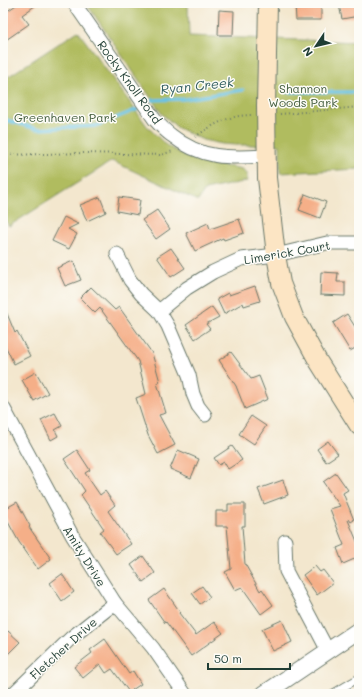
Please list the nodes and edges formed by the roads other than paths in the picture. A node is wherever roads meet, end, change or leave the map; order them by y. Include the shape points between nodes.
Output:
1 (74, 3) edge
2 (268, 3) edge
3 (267, 156) junction
4 (359, 243) edge
5 (117, 254) dead end
6 (276, 255) junction
7 (159, 312) junction
8 (4, 414) edge
9 (205, 415) dead end
10 (359, 426) edge
11 (285, 541) dead end
12 (115, 603) junction
13 (359, 630) edge
14 (328, 651) junction
15 (359, 678) edge
16 (13, 694) edge
17 (185, 694) edge
18 (264, 694) edge
19 (332, 694) edge

1 - 3 street, Rocky Knoll Road via 155,120 171,135 191,149 212,156
2 - 3 main road
3 - 6 main road
4 - 6 street, Limerick Court via 327,243
5 - 7 street via 130,280
6 - 7 street, Limerick Court via 241,259 213,272 187,288
6 - 10 main road via 282,283 294,317
7 - 9 street via 168,326 189,375 198,406
8 - 12 street, Amity Drive via 72,535
11 - 14 street via 286,571
12 - 16 street, Fletcher Drive via 72,637
12 - 17 street, Amity Drive via 153,648
13 - 14 street
14 - 18 street via 280,687
15 - 19 lane

